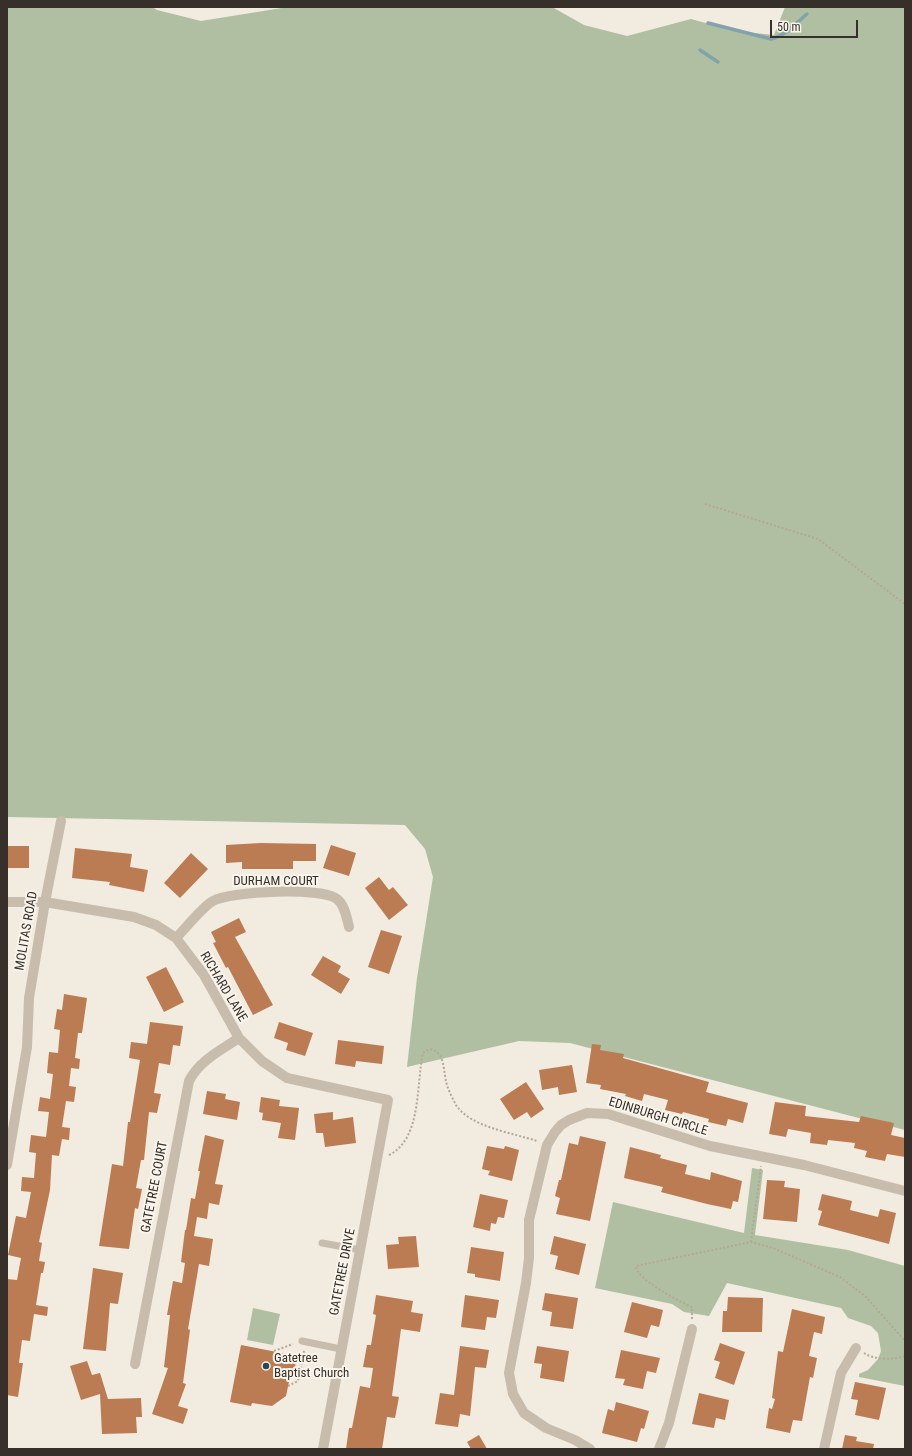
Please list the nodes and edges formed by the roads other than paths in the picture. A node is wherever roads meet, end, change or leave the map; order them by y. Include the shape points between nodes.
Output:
1 (61, 821) dead end
2 (7, 902) edge
3 (45, 902) junction
4 (349, 927) dead end
5 (176, 938) junction
6 (239, 1038) junction
7 (388, 1100) joint
8 (7, 1108) edge
9 (18, 1108) junction
10 (7, 1165) edge
11 (905, 1191) edge
12 (322, 1243) dead end
13 (361, 1250) junction
14 (692, 1329) road end
15 (304, 1341) road end
16 (856, 1348) road end
17 (341, 1349) junction
18 (135, 1364) dead end
19 (324, 1449) edge
20 (590, 1449) edge
21 (660, 1449) edge
22 (824, 1449) edge

1 - 3 street, MOLITAS ROAD
2 - 3 street, RICHARD LANE
3 - 5 street, RICHARD LANE via 134,917 156,925
3 - 9 street, MOLITAS ROAD via 29,998 27,1047
4 - 5 street, DURHAM COURT via 346,913 338,900 320,893 240,893 212,901
5 - 6 street, RICHARD LANE via 204,974
6 - 7 street, RICHARD LANE via 262,1061 287,1078
6 - 18 street, GATETREE COURT via 204,1063 189,1081
7 - 13 street, GATETREE DRIVE
8 - 9 street
9 - 10 street, MOLITAS ROAD
11 - 20 street, EDINBURGH CIRCLE via 710,1146 608,1114 587,1113 569,1120 554,1132 547,1145 529,1220 529,1258 509,1373 510,1384 524,1413 546,1428
12 - 13 lane
13 - 17 street, GATETREE DRIVE
14 - 21 street
15 - 17 lane
16 - 22 street via 841,1373
17 - 19 street, GATETREE DRIVE

